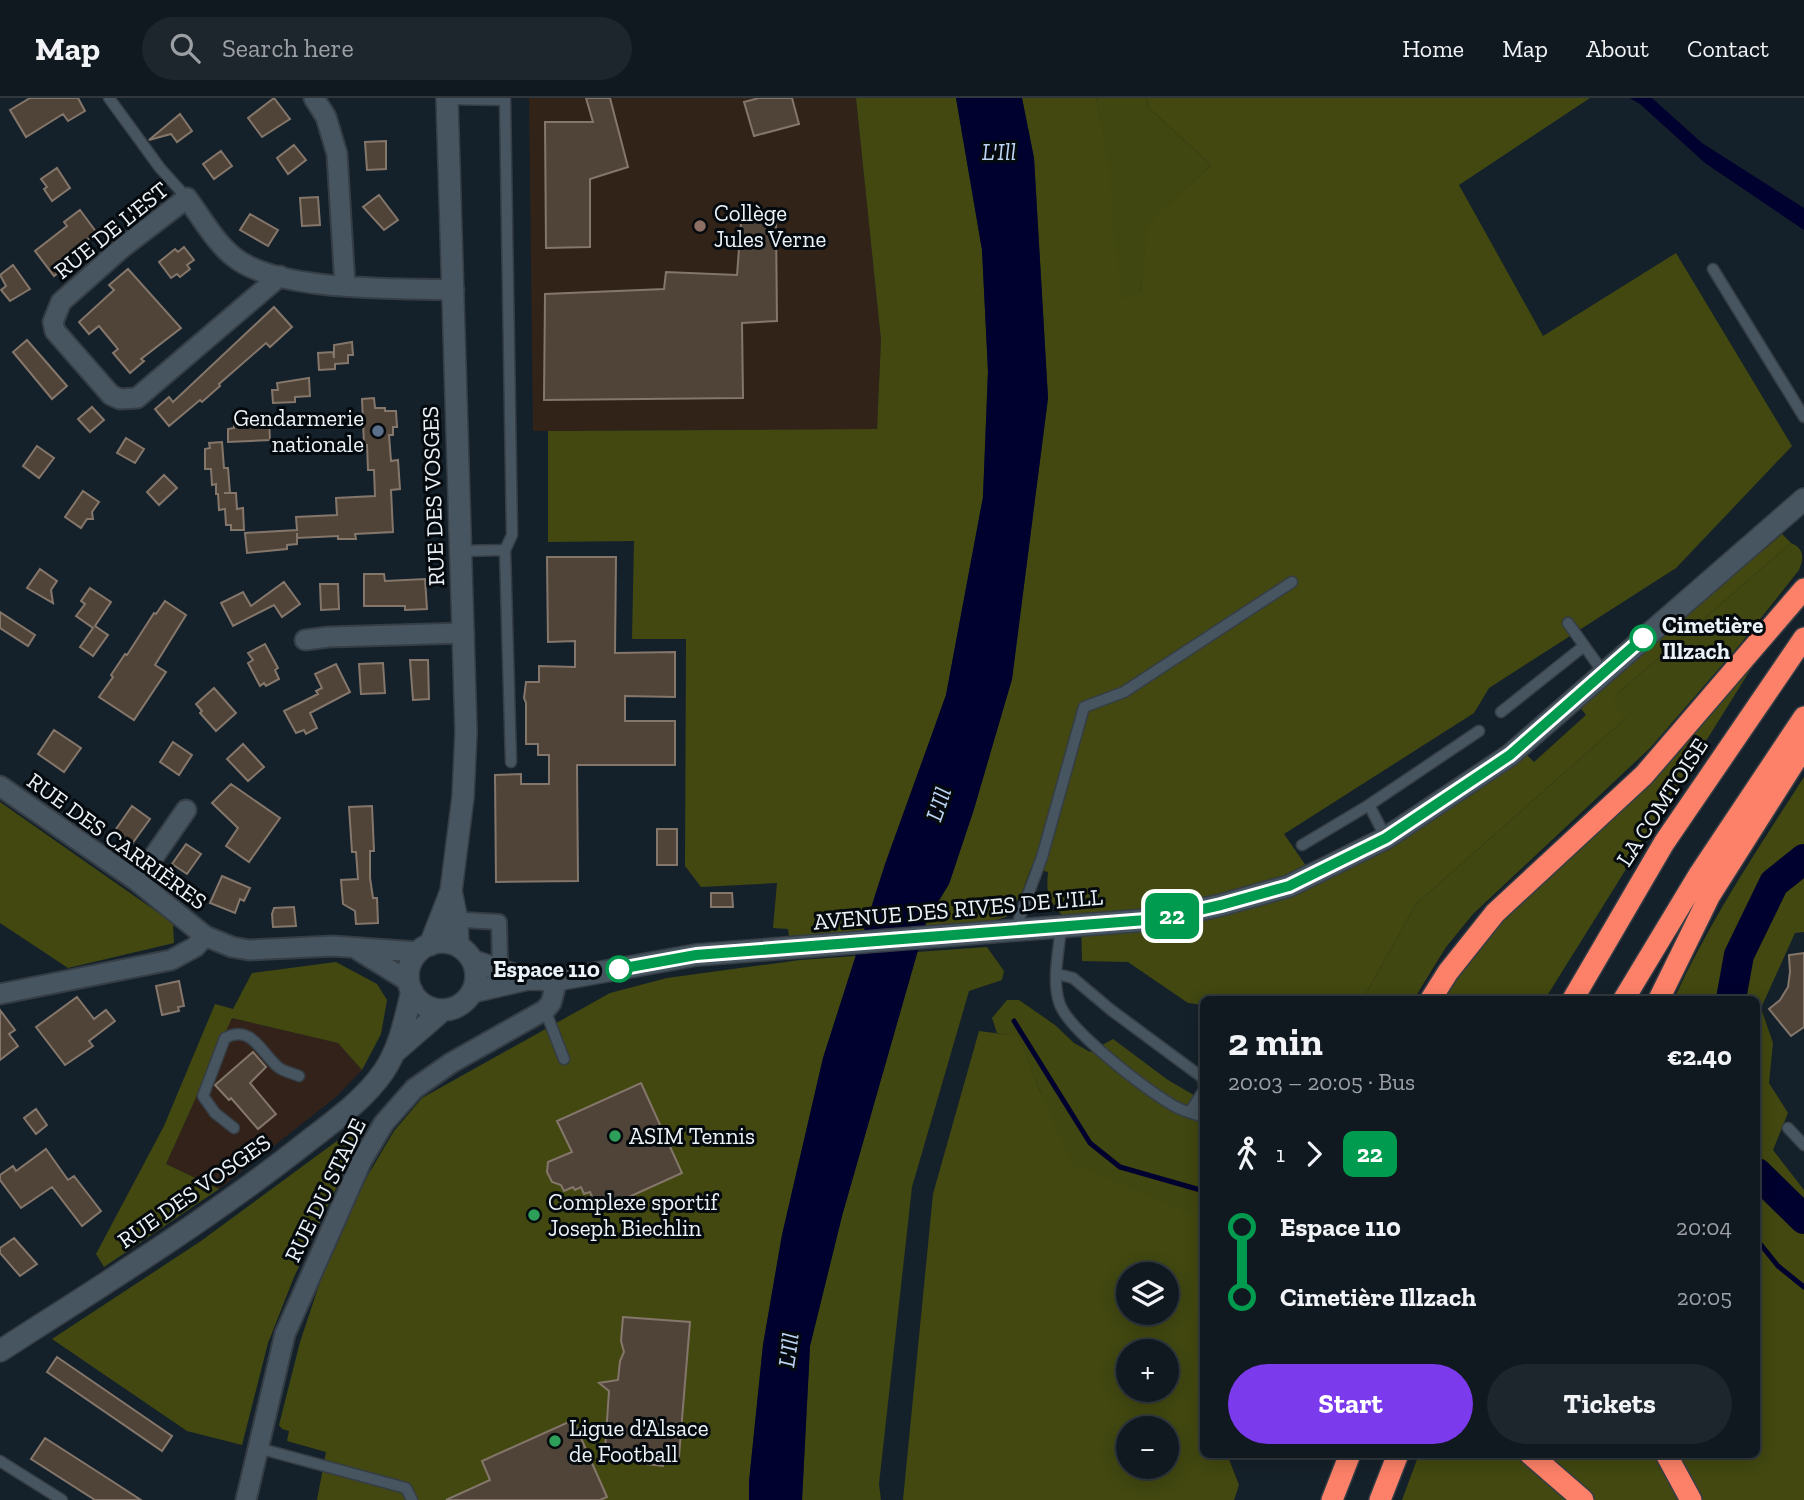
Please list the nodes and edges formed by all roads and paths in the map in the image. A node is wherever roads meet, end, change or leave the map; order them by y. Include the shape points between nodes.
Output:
1 (109, 98) edge
2 (314, 98) edge
3 (447, 99) edge
4 (187, 198) junction
5 (251, 268) junction
6 (1713, 269) dead end
7 (280, 276) junction
8 (345, 286) junction
9 (454, 290) junction
10 (260, 293) junction
11 (1804, 417) edge
12 (1804, 499) edge
13 (505, 550) junction
14 (461, 551) junction
15 (1292, 582) dead end
16 (1804, 589) edge
17 (1568, 623) dead end
18 (464, 633) junction
19 (1804, 638) edge
20 (305, 640) dead end
21 (1584, 646) junction
22 (1603, 673) junction
23 (1502, 712) dead end
24 (1804, 717) edge
25 (1479, 731) dead end
26 (1804, 747) edge
27 (511, 762) dead end
28 (0, 786) edge
29 (1369, 805) junction
30 (186, 810) dead end
31 (1386, 838) junction
32 (1302, 845) dead end
33 (137, 881) junction
34 (451, 891) junction
35 (464, 920) dead end
36 (1061, 927) junction
37 (1015, 930) junction
38 (205, 936) junction
39 (354, 947) junction
40 (424, 948) junction
41 (466, 954) junction
42 (500, 963) dead end
43 (1058, 974) junction
44 (528, 979) junction
45 (557, 979) junction
46 (410, 986) junction
47 (472, 992) junction
48 (0, 994) edge
49 (1434, 996) edge
50 (1575, 996) edge
51 (1626, 996) edge
52 (1660, 996) edge
53 (443, 1010) junction
54 (545, 1010) junction
55 (397, 1050) junction
56 (564, 1059) dead end
57 (299, 1076) dead end
58 (1200, 1076) edge
59 (1200, 1095) edge
60 (1190, 1112) junction
61 (1200, 1116) edge
62 (234, 1128) dead end
63 (1788, 1128) dead end
64 (1804, 1145) edge
65 (0, 1351) edge
66 (258, 1448) junction
67 (1348, 1458) edge
68 (1396, 1458) edge
69 (1534, 1458) edge
70 (1668, 1458) edge
71 (0, 1461) edge
72 (62, 1500) edge
73 (246, 1500) edge
74 (412, 1500) edge
75 (1332, 1500) edge
76 (1380, 1500) edge
77 (1583, 1500) edge
78 (1691, 1500) edge

1 - 4 lane
2 - 8 street via 326,117 337,154
3 - 9 main road, RUE DES VOSGES
3 - 13 lane via 505,100 512,535
4 - 5 street, RUE DE L'EST via 225,248
4 - 10 street, RUE DE L'EST via 61,302 53,322 55,331 111,395 137,398
5 - 7 street, RUE DE L'EST
5 - 10 street
6 - 11 lane
7 - 8 street, RUE DE L'EST
7 - 10 street, RUE DE L'EST
8 - 9 street, RUE DE L'EST
9 - 14 main road, RUE DES VOSGES
12 - 22 main road, AVENUE DES RIVES DE L'ILL
13 - 14 lane
13 - 27 lane
14 - 18 main road, RUE DES VOSGES
15 - 37 lane via 1124,692 1084,707 1042,857
16 - 49 highway via 1644,775 1495,913
17 - 21 lane
18 - 20 street
18 - 34 main road, RUE DES VOSGES via 463,797
19 - 50 highway, LA COMTOISE via 1664,843
21 - 22 lane
21 - 23 lane
22 - 31 main road, AVENUE DES RIVES DE L'ILL via 1510,755
24 - 51 highway via 1700,873
25 - 29 lane
26 - 52 highway via 1710,895
28 - 33 street, RUE DES CARRIÈRES
29 - 31 lane
29 - 32 lane
30 - 33 street
31 - 36 main road, AVENUE DES RIVES DE L'ILL via 1289,886 1221,905 1159,919
33 - 38 street, RUE DES CARRIÈRES
34 - 40 main road, RUE DES VOSGES
34 - 41 main road, RUE DES VOSGES
35 - 42 street via 499,922
36 - 37 main road, AVENUE DES RIVES DE L'ILL
36 - 43 lane
37 - 45 main road, AVENUE DES RIVES DE L'ILL via 696,955
38 - 39 street, RUE DES CARRIÈRES via 249,950
38 - 48 street via 172,960
39 - 40 street, RUE DES CARRIÈRES
39 - 46 street
40 - 41 main road via 439,942
40 - 46 main road, RUE DES VOSGES via 412,961
41 - 44 main road, AVENUE DES RIVES DE L'ILL
41 - 47 main road, RUE DES VOSGES via 476,982
43 - 58 lane via 1073,978
43 - 60 lane via 1057,999 1071,1025 1142,1083
44 - 45 main road, AVENUE DES RIVES DE L'ILL
44 - 47 main road, AVENUE DES RIVES DE L'ILL
45 - 54 street
46 - 53 main road via 425,1005
46 - 55 main road, RUE DES VOSGES
47 - 53 main road, RUE DES VOSGES via 455,1008
53 - 55 main road, RUE DES VOSGES
54 - 56 lane
54 - 66 street, RUE DU STADE via 451,1063 414,1089 384,1123 356,1173 285,1334
55 - 65 main road, RUE DES VOSGES via 361,1098 267,1173 188,1231
57 - 62 lane via 280,1069 249,1036 240,1033 225,1038 203,1096
59 - 60 lane
60 - 61 lane
63 - 64 lane
66 - 73 street, RUE DU STADE
66 - 74 lane via 406,1488
67 - 75 highway
68 - 76 highway
69 - 77 highway
70 - 78 highway
71 - 72 lane

